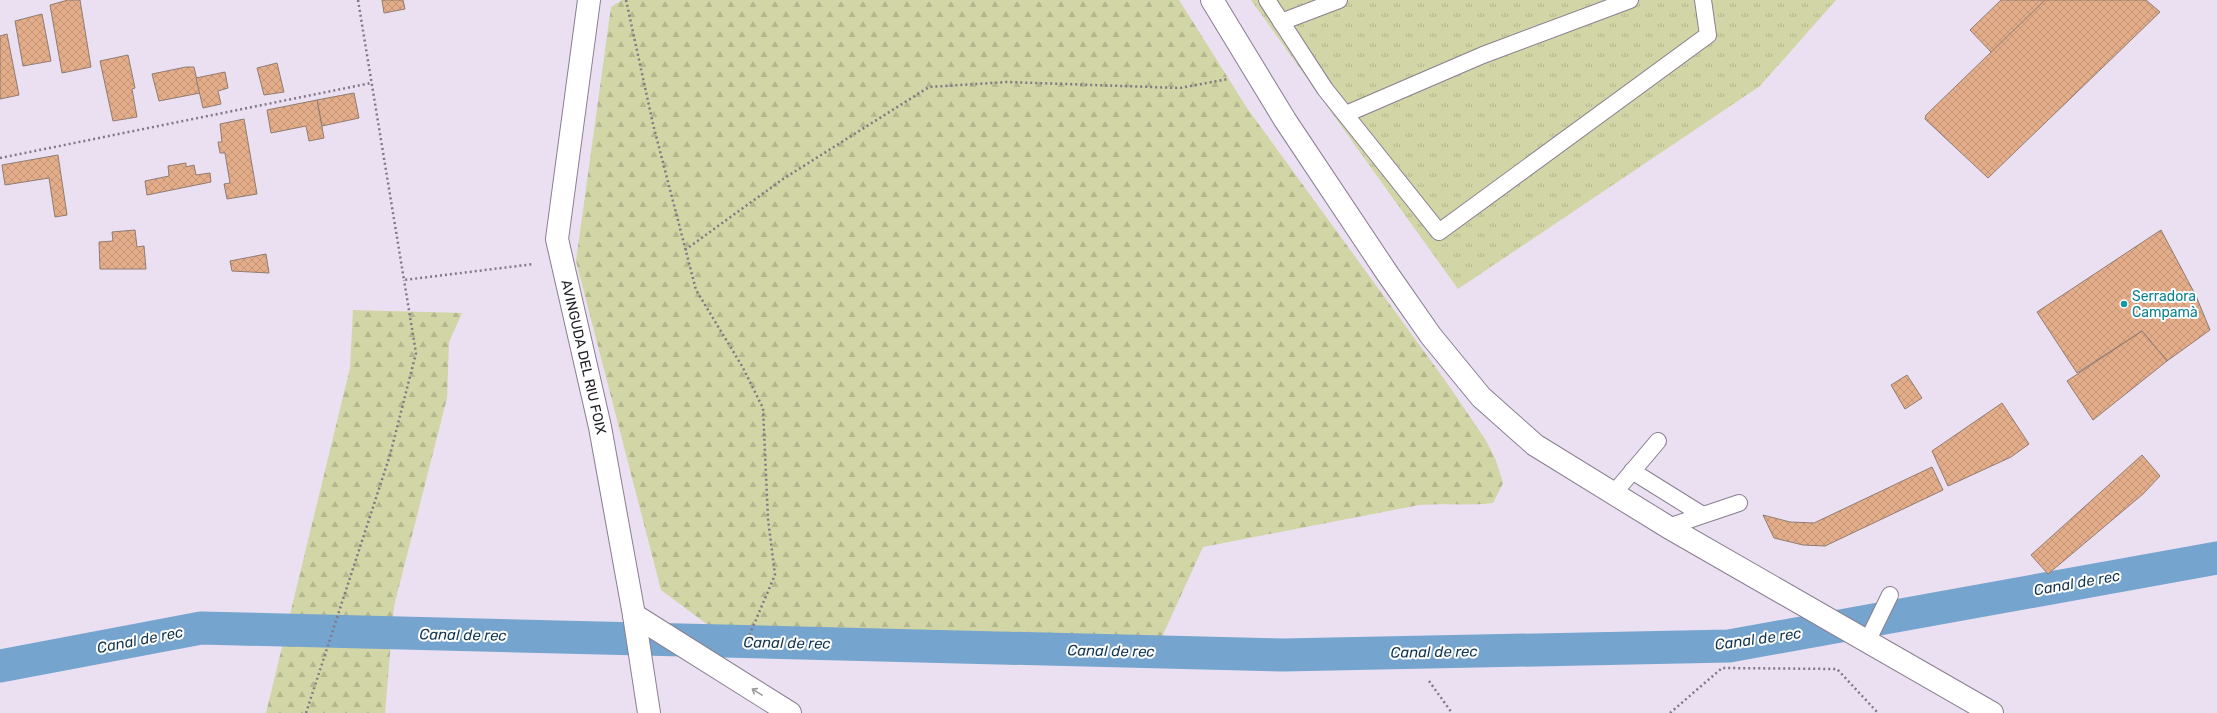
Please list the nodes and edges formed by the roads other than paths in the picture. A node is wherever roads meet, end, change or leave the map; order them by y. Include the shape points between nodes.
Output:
1 (589, 0) edge
2 (1212, 0) edge
3 (1267, 0) edge
4 (1339, 0) edge
5 (1630, 0) edge
6 (1703, 0) edge
7 (1281, 22) junction
8 (1346, 114) junction
9 (1658, 440) dead end
10 (1632, 470) junction
11 (1614, 493) junction
12 (1739, 503) dead end
13 (1701, 514) junction
14 (1668, 527) junction
15 (1890, 594) dead end
16 (634, 615) junction
17 (1867, 642) junction
18 (649, 713) edge
19 (790, 713) edge
20 (1992, 713) edge

1 - 16 street, AVINGUDA DEL RIU FOIX via 557,239 600,427
2 - 11 street via 1285,120 1431,336 1481,397 1535,445
3 - 7 lane
4 - 7 lane
5 - 8 lane via 1483,55
6 - 8 lane via 1708,35 1439,232
7 - 8 lane via 1325,89
9 - 10 lane
10 - 11 lane
10 - 13 lane
11 - 14 street
12 - 13 lane
13 - 14 lane
14 - 17 street
15 - 17 lane
16 - 18 street, AVINGUDA DEL RIU FOIX
19 -> 16 street
17 - 20 street

